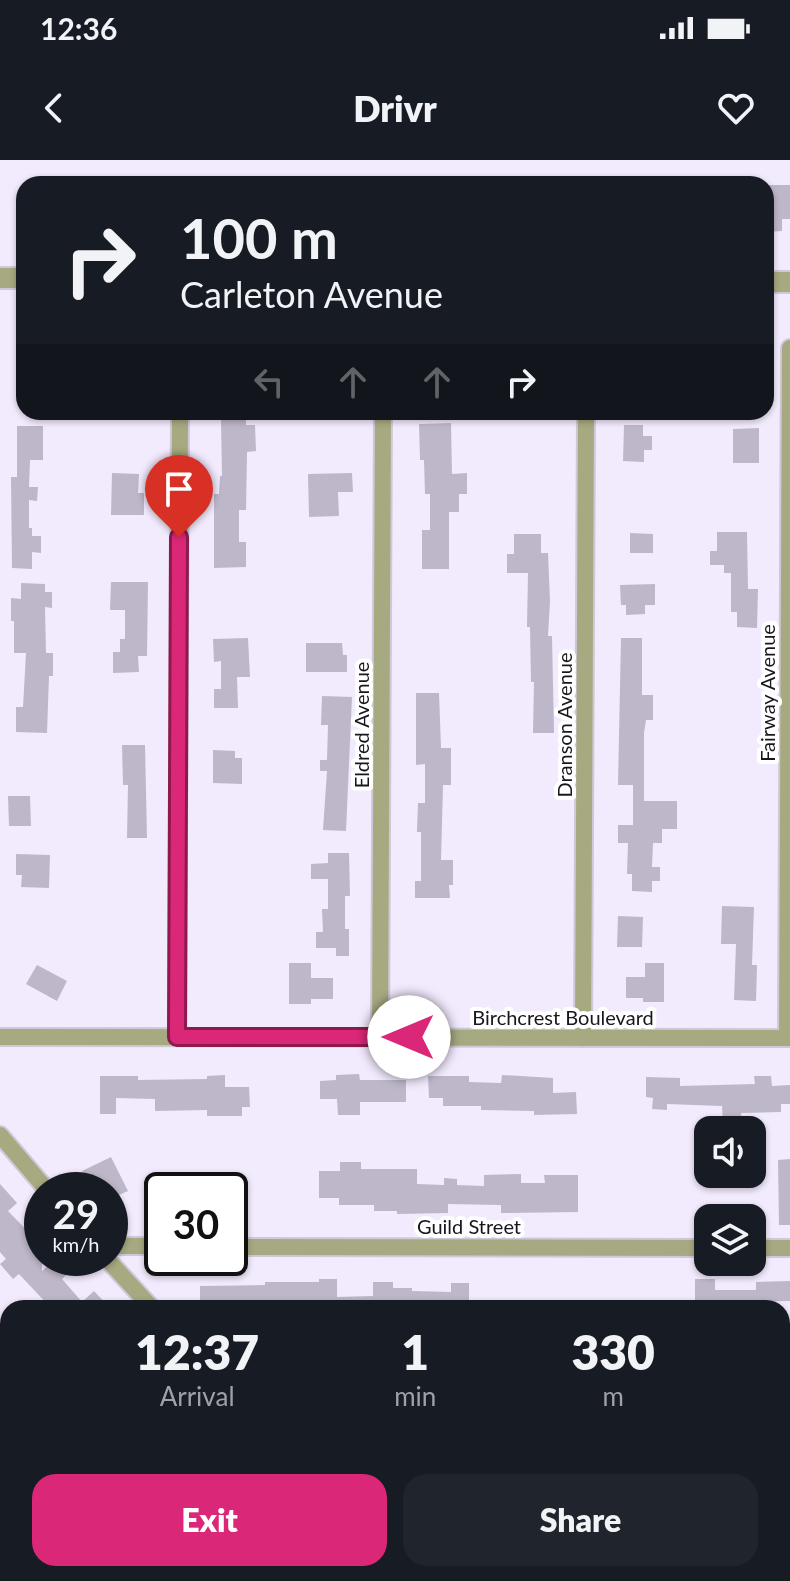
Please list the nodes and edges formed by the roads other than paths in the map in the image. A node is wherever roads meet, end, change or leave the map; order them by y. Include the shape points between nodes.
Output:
1 (790, 348) edge
2 (180, 420) edge
3 (383, 420) edge
4 (586, 420) edge
5 (0, 1037) edge
6 (177, 1037) junction
7 (380, 1037) junction
8 (583, 1038) junction
9 (788, 1038) edge
10 (0, 1135) edge
11 (32, 1172) edge
12 (248, 1247) edge
13 (694, 1248) edge
14 (766, 1248) edge
15 (790, 1248) edge
16 (123, 1276) edge
17 (145, 1300) edge

1 - 9 street, Fairway Avenue
2 - 6 street
3 - 7 street, Eldred Avenue
4 - 8 street, Dranson Avenue
5 - 6 street, Birchcrest Boulevard
6 - 7 street, Birchcrest Boulevard
7 - 8 street, Birchcrest Boulevard
8 - 9 street, Birchcrest Boulevard
10 - 11 street
12 - 13 street, Guild Street
14 - 15 street
16 - 17 street

